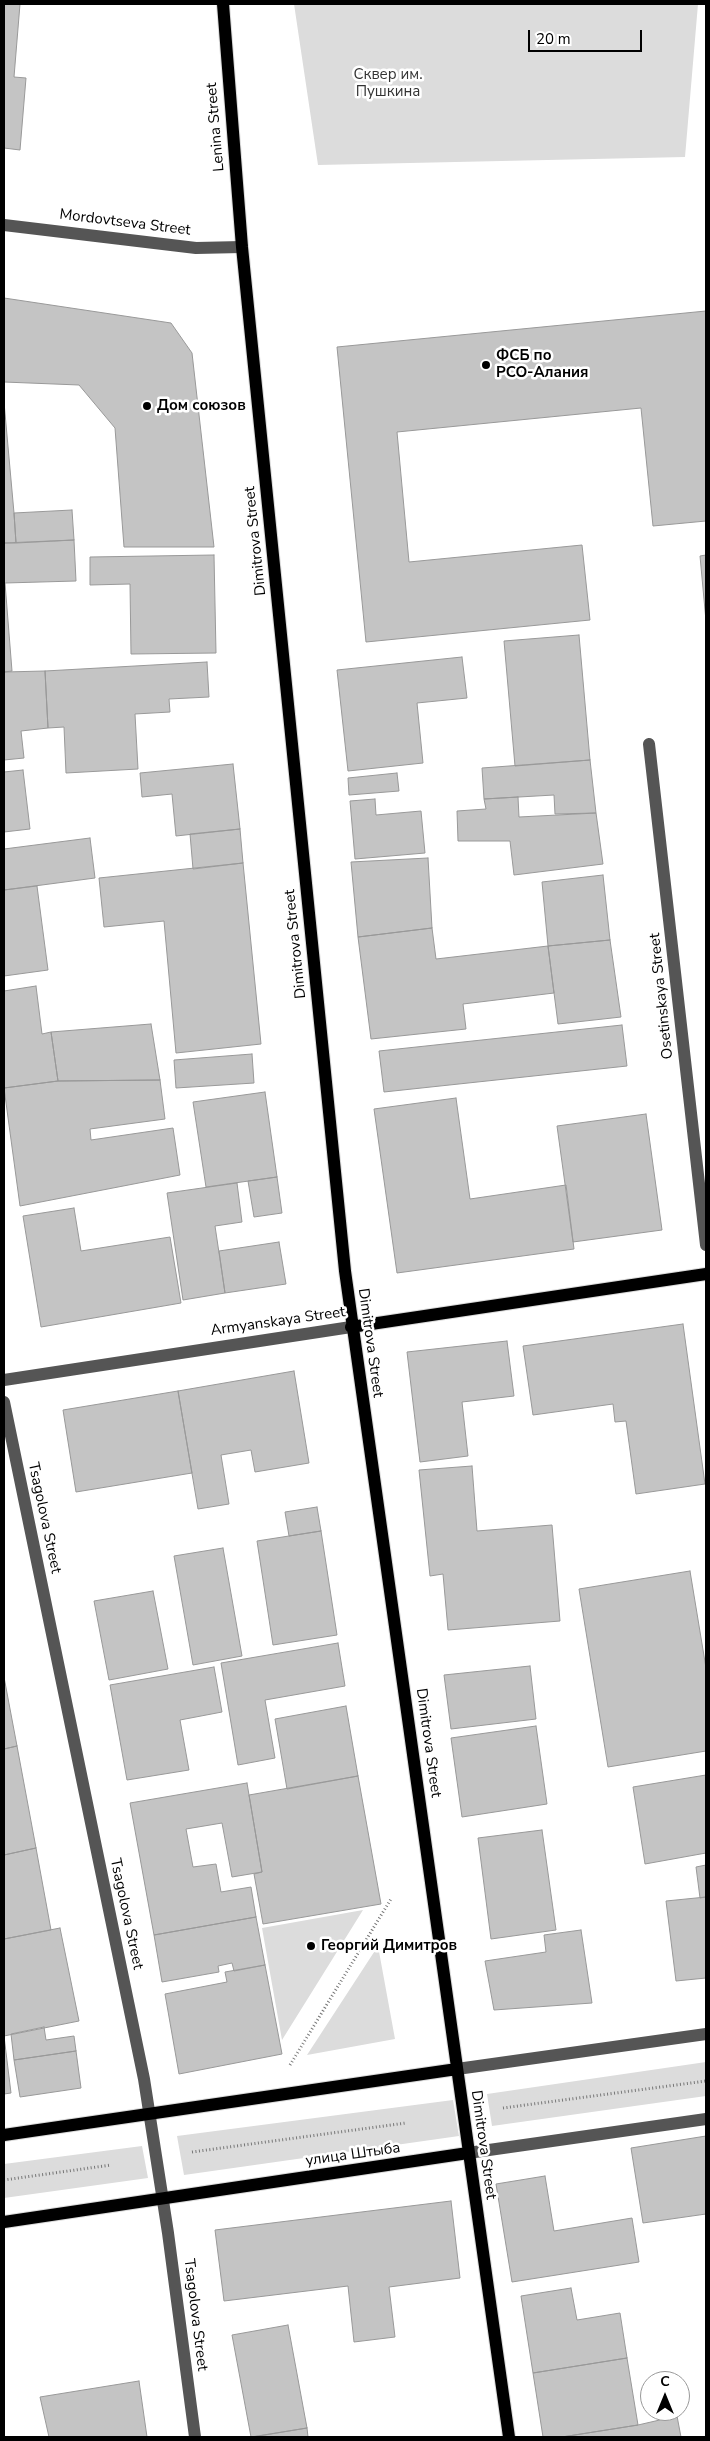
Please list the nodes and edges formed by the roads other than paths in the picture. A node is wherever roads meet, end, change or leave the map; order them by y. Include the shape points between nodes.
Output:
1 (223, 4) edge
2 (4, 225) edge
3 (242, 247) junction
4 (649, 744) dead end
5 (706, 1245) edge
6 (706, 1274) edge
7 (352, 1327) junction
8 (4, 1380) edge
9 (4, 1402) edge
10 (706, 2034) edge
11 (457, 2069) junction
12 (150, 2114) junction
13 (706, 2118) edge
14 (4, 2135) edge
15 (468, 2153) junction
16 (163, 2199) junction
17 (4, 2222) edge
18 (195, 2437) edge
19 (509, 2437) edge

1 - 3 main road, Lenina Street
2 - 3 street, Mordovtseva Street via 196,248
3 - 7 main road, Dimitrova Street
4 - 5 street, Osetinskaya Street
6 - 7 main road, Armyanskaya Street
7 - 8 street, Armyanskaya Street
7 - 11 main road, Dimitrova Street
9 - 12 street, Tsagolova Street
10 - 11 street
11 - 12 main road
11 - 15 main road, Dimitrova Street
12 - 14 main road
12 - 16 street, Tsagolova Street
13 - 15 street, улица Штыба
15 - 16 main road, улица Штыба
15 - 19 main road, Dimitrova Street
16 - 17 main road, улица Штыба
16 - 18 street, Tsagolova Street

